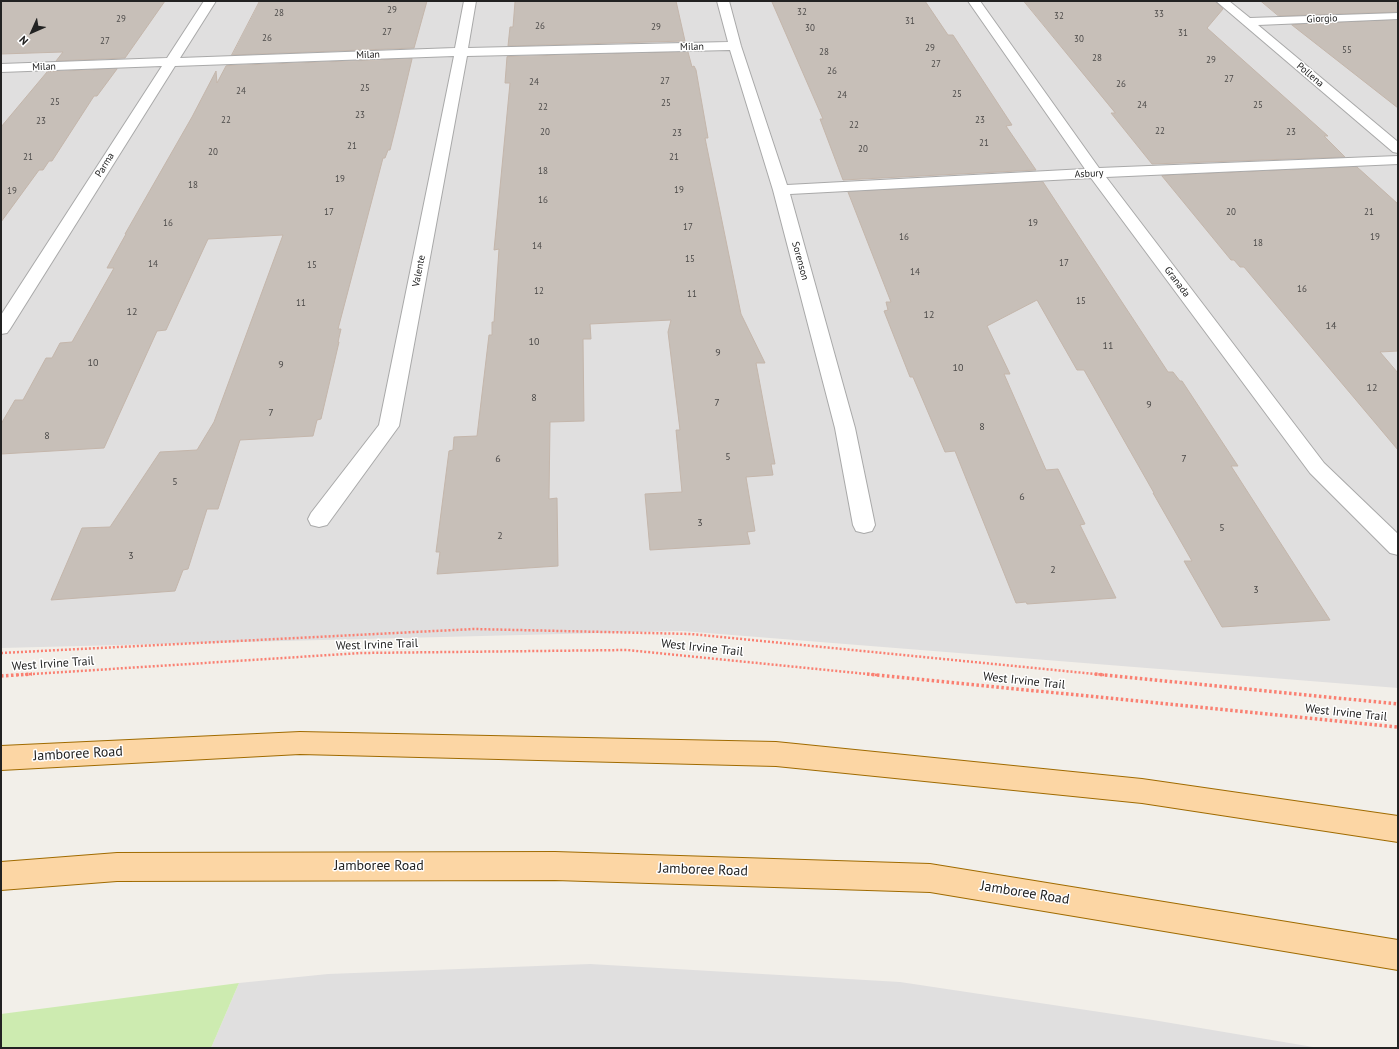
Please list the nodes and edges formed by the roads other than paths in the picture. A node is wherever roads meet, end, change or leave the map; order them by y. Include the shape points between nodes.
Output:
1 (210, 1) edge
2 (470, 1) edge
3 (723, 1) edge
4 (974, 1) edge
5 (1222, 1) edge
6 (1398, 16) edge
7 (1247, 22) junction
8 (735, 46) junction
9 (461, 52) junction
10 (170, 62) junction
11 (1, 68) edge
12 (1398, 149) edge
13 (1398, 160) edge
14 (1095, 173) junction
15 (781, 190) junction
16 (1, 329) edge
17 (319, 519) dead end
18 (864, 525) dead end
19 (1398, 548) edge
20 (1, 758) edge
21 (1398, 829) edge
22 (1, 876) edge
23 (1398, 955) edge

1 - 10 street, Parma
2 - 9 street, Valente
3 - 8 street, Sorenson
4 - 14 street, Granada
5 - 7 street, Pollena
6 - 7 street, Giorgio
7 - 12 street, Pollena
8 - 9 street, Milan
8 - 15 street, Sorenson
9 - 10 street, Milan
9 - 17 street, Valente via 389,426
10 - 11 street, Milan
10 - 16 street, Parma
13 - 14 street, Asbury
14 - 15 street, Asbury
14 - 19 street, Granada via 1317,468
15 - 18 street, Sorenson via 845,428
20 - 21 main road, Jamboree Road via 300,743 776,754 1142,791
22 - 23 main road, Jamboree Road via 117,867 556,866 930,878

